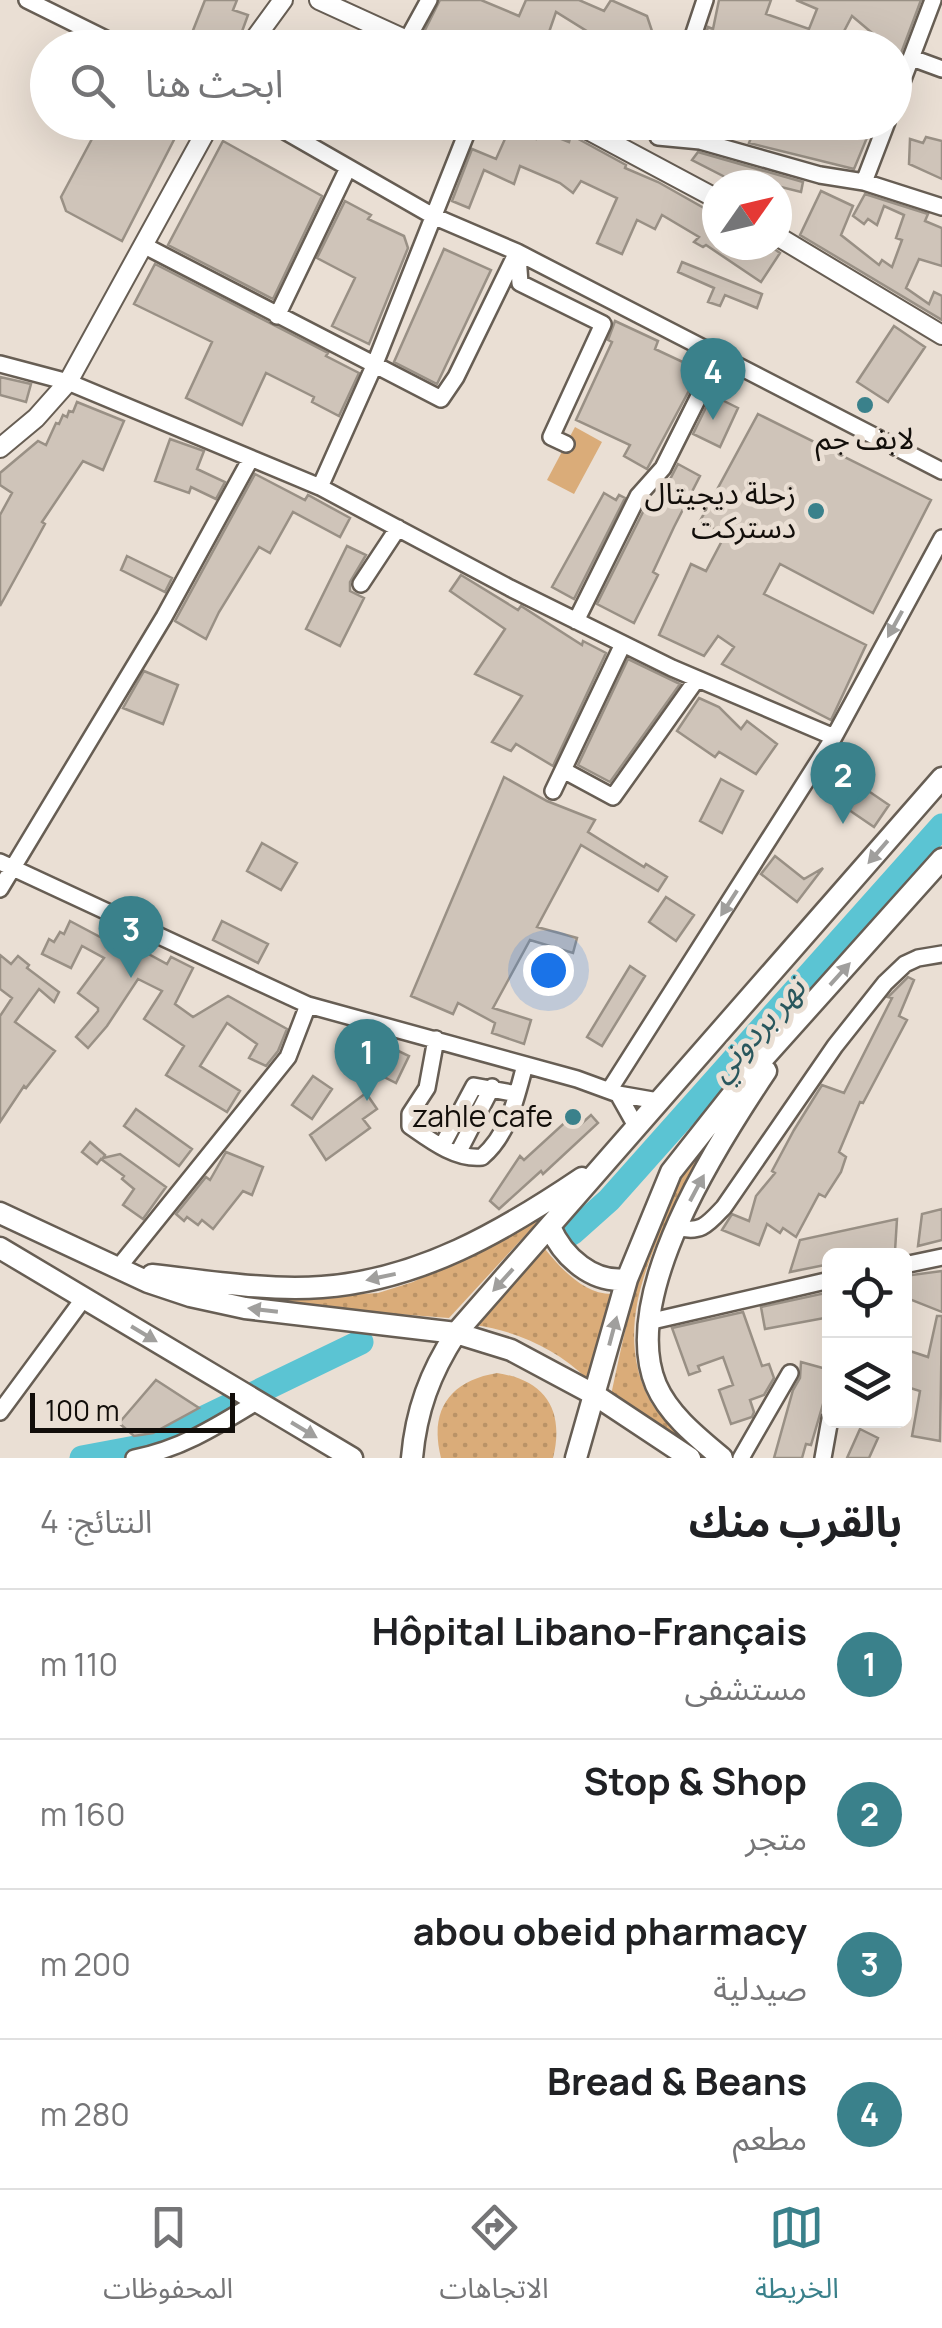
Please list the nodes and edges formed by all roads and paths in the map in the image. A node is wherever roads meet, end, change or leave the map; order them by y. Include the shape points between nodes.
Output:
1 (27, 0) edge
2 (283, 0) edge
3 (321, 0) edge
4 (429, 0) edge
5 (705, 0) edge
6 (933, 0) edge
7 (88, 30) edge
8 (261, 30) edge
9 (386, 30) edge
10 (420, 30) edge
11 (695, 30) edge
12 (912, 58) joint
13 (942, 68) edge
14 (201, 140) edge
15 (300, 140) edge
16 (464, 140) edge
17 (608, 140) edge
18 (657, 140) edge
19 (696, 140) edge
20 (880, 140) edge
21 (649, 162) junction
22 (348, 168) junction
23 (864, 182) junction
24 (702, 191) edge
25 (942, 207) edge
26 (433, 216) junction
27 (792, 245) edge
28 (145, 246) junction
29 (518, 252) junction
30 (277, 316) junction
31 (942, 335) edge
32 (0, 364) edge
33 (374, 366) junction
34 (710, 374) dead end
35 (68, 382) junction
36 (566, 444) dead end
37 (0, 448) edge
38 (250, 460) junction
39 (942, 471) edge
40 (320, 487) junction
41 (398, 528) junction
42 (942, 538) edge
43 (360, 584) dead end
44 (576, 621) junction
45 (622, 644) junction
46 (696, 679) junction
47 (834, 737) junction
48 (563, 770) junction
49 (942, 778) edge
50 (554, 790) dead end
51 (942, 859) edge
52 (7, 866) edge
53 (0, 889) edge
54 (942, 954) edge
55 (308, 1005) junction
56 (783, 1037) junction
57 (436, 1039) junction
58 (524, 1066) junction
59 (492, 1088) junction
60 (614, 1091) junction
61 (517, 1094) junction
62 (658, 1101) junction
63 (636, 1126) junction
64 (442, 1146) junction
65 (618, 1148) junction
66 (458, 1154) junction
67 (0, 1213) edge
68 (550, 1227) junction
69 (677, 1227) junction
70 (0, 1248) edge
71 (942, 1257) edge
72 (912, 1263) edge
73 (124, 1271) junction
74 (627, 1279) junction
75 (822, 1282) edge
76 (84, 1298) junction
77 (648, 1322) junction
78 (456, 1333) junction
79 (790, 1373) dead end
80 (595, 1396) junction
81 (258, 1401) junction
82 (0, 1412) edge
83 (828, 1428) edge
84 (134, 1458) edge
85 (352, 1458) edge
86 (412, 1458) edge
87 (576, 1458) edge
88 (690, 1458) edge
89 (722, 1458) edge
90 (740, 1458) edge
91 (823, 1458) edge

1 - 7 street
2 - 8 main road
3 - 9 main road
4 - 10 street
5 - 11 street
6 - 12 street
12 - 13 street
14 - 28 main road
15 - 22 street
16 - 26 street
17 - 21 main road
18 - 21 street
19 - 23 street
20 - 23 street
21 - 24 main road
22 - 26 street
22 - 30 street
23 - 25 street
26 - 29 street
26 - 33 street
27 - 31 main road
28 - 30 street
28 - 35 main road
29 - 33 street via 441,399
29 - 36 street via 520,284 603,324 551,437
29 - 39 street
30 - 33 street
32 - 35 street
33 - 40 street
34 - 44 street via 664,468 638,496
35 - 37 main road
35 - 38 street
38 - 40 street
38 - 52 street via 164,617
40 - 41 street
41 - 43 street
41 - 44 street
42 -> 47 street
44 - 45 street
45 - 46 street
45 - 48 street
46 - 47 street
46 - 48 street via 613,796
47 -> 60 street
48 - 50 street
49 -> 62 highway
56 -> 51 highway
52 - 53 street
52 - 55 street
54 - 69 street via 905,964 885,983 724,1207 702,1229
55 - 57 street
55 - 73 street via 288,1057
69 -> 56 highway
56 - 74 highway via 671,1172
57 - 58 street
57 - 64 street via 428,1088 408,1120
58 - 60 street
58 - 61 street
59 - 61 street
59 - 64 street via 472,1088
59 - 66 street
60 - 62 street
60 - 63 street
61 - 66 street via 490,1150 476,1158
62 - 63 highway
63 - 65 highway
64 - 66 street
65 - 68 highway
65 -> 73 highway via 508,1225 402,1273 317,1288
67 - 73 highway
68 - 74 highway via 568,1256 587,1270
68 -> 78 highway
69 - 77 highway
70 - 76 highway
71 - 72 street
78 -> 73 highway via 244,1308
80 -> 74 highway
75 - 77 street
76 -> 81 highway
76 - 82 street
77 - 89 highway via 649,1358 661,1396
78 - 80 highway via 511,1350
78 - 86 highway via 421,1401
79 - 90 street
80 - 87 highway
80 - 88 highway
81 - 84 street via 170,1450
81 -> 85 highway
83 - 91 street

